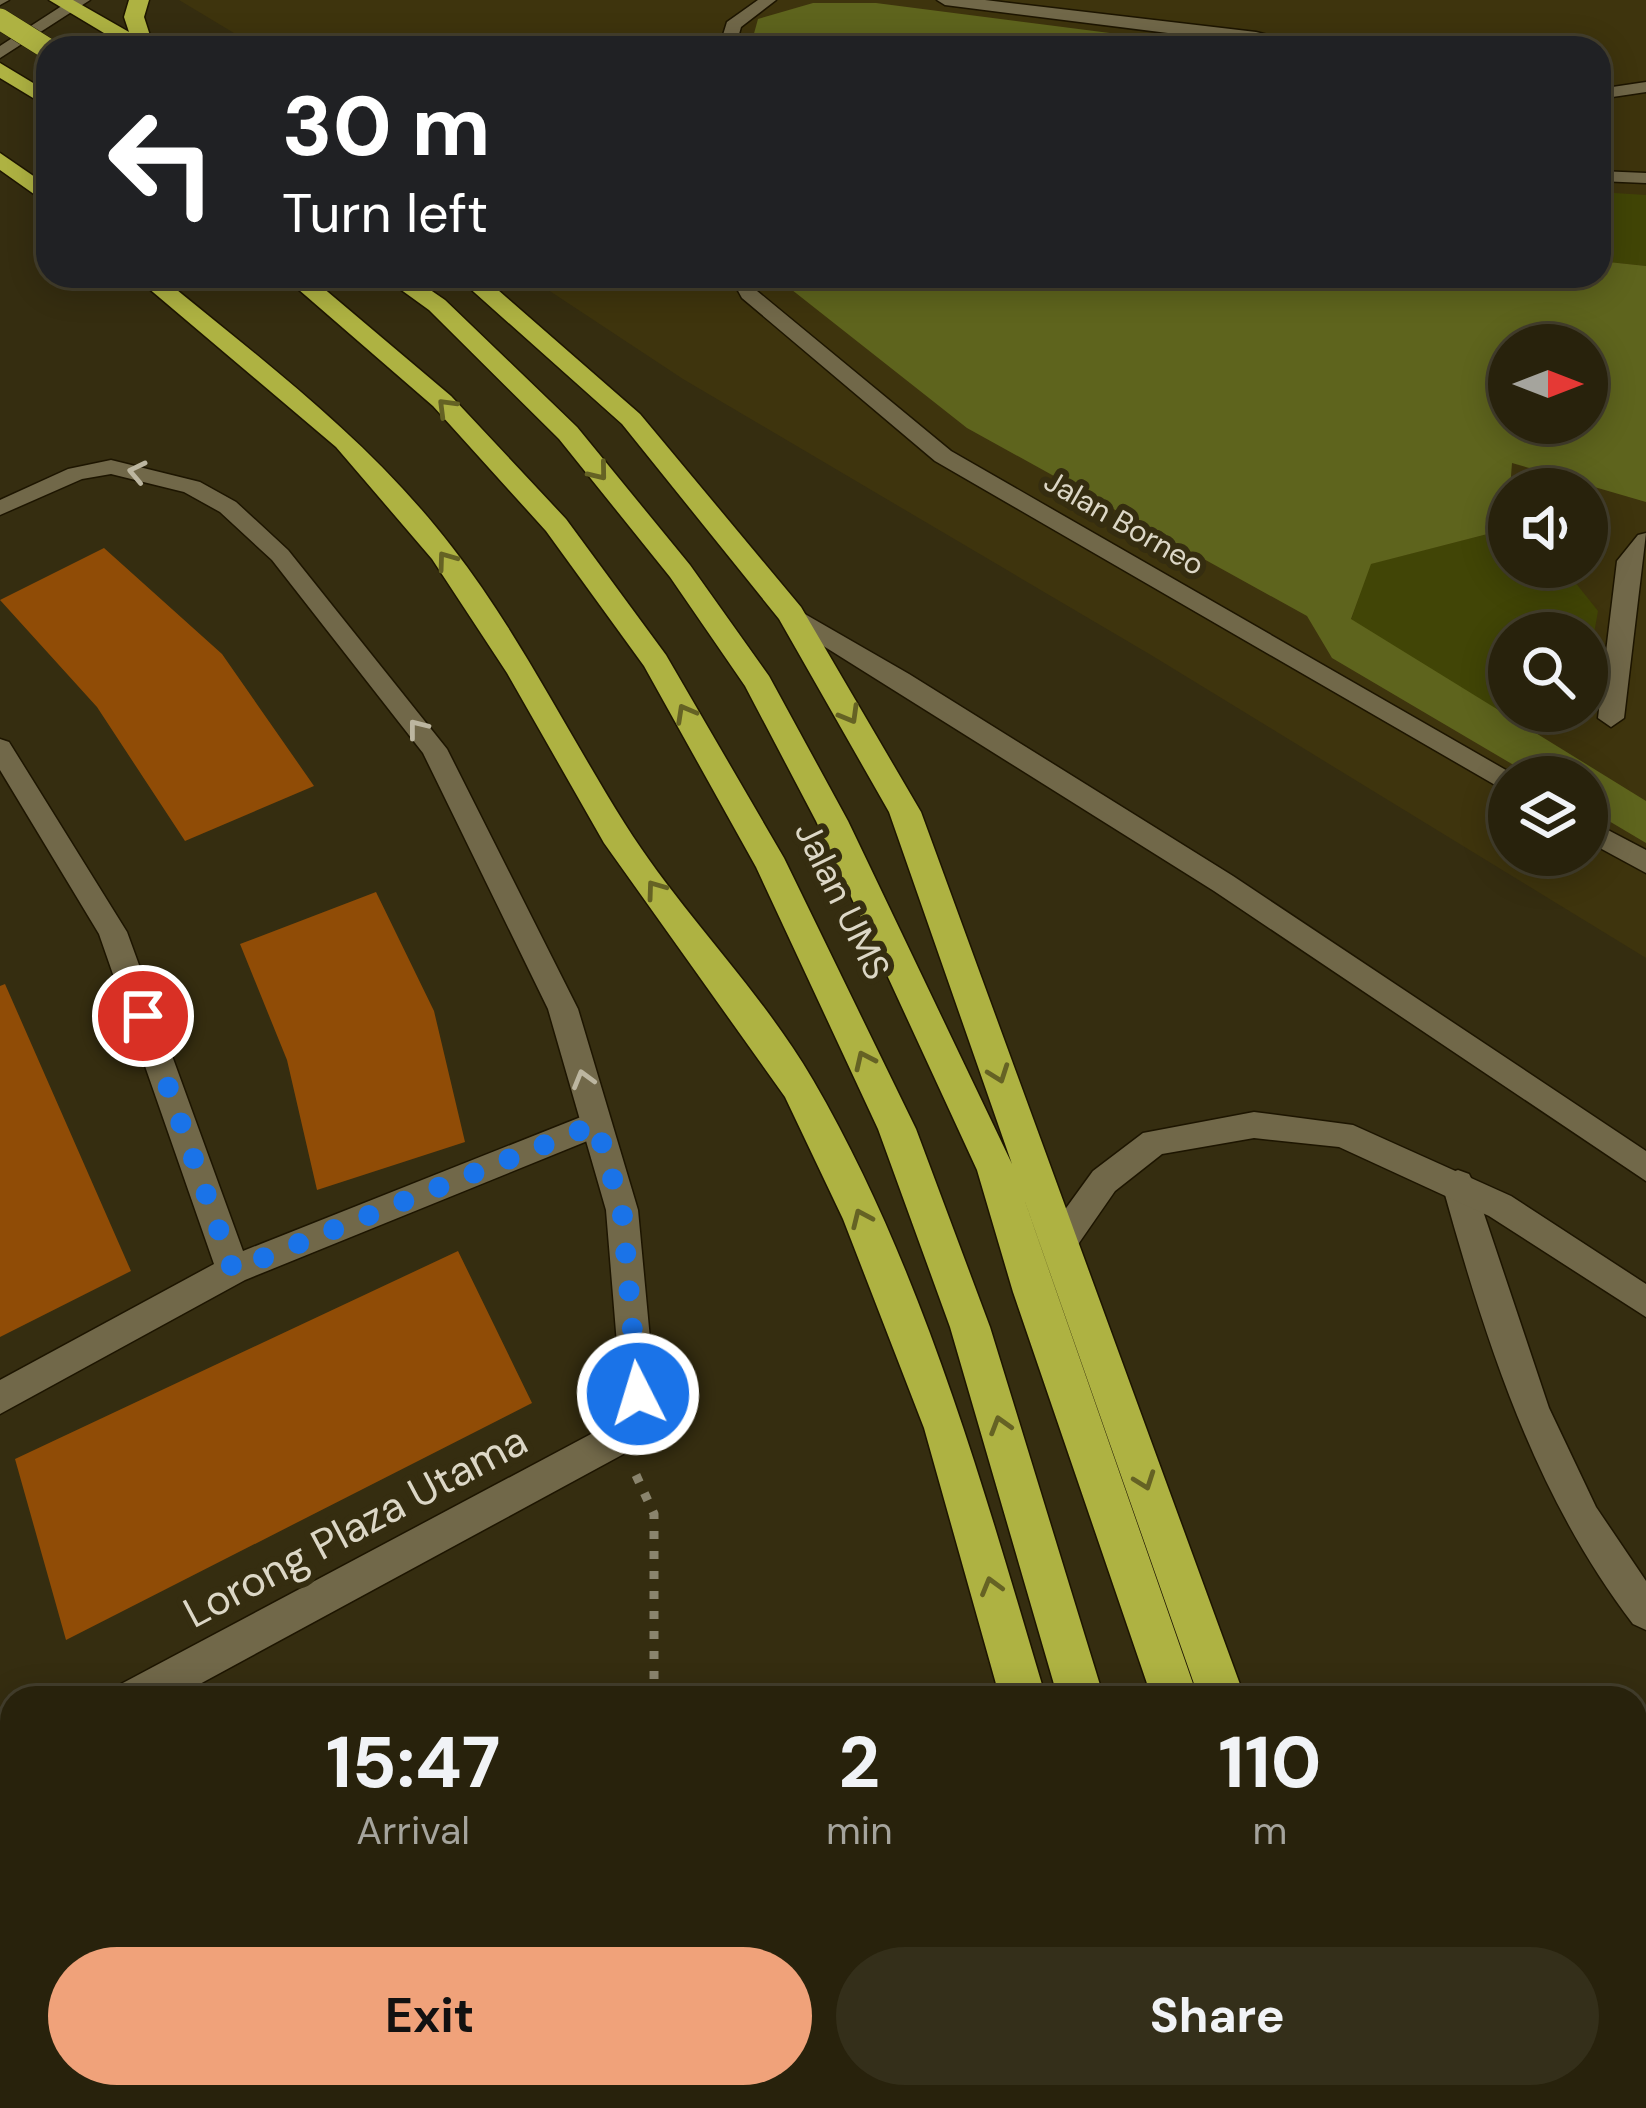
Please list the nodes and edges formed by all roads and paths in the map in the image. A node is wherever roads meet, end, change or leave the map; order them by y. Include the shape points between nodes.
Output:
1 (139, 0) edge
2 (945, 0) edge
3 (760, 1) edge
4 (71, 2) edge
5 (0, 19) edge
6 (125, 36) edge
7 (139, 36) edge
8 (730, 36) edge
9 (1220, 36) edge
10 (36, 42) edge
11 (0, 52) edge
12 (0, 69) edge
13 (1646, 87) edge
14 (1611, 92) edge
15 (36, 93) edge
16 (0, 159) edge
17 (1611, 177) edge
18 (1646, 178) edge
19 (36, 188) edge
20 (160, 288) edge
21 (309, 288) edge
22 (411, 288) edge
23 (482, 288) edge
24 (746, 288) edge
25 (0, 508) edge
26 (1646, 540) edge
27 (791, 614) junction
28 (1611, 718) dead end
29 (0, 748) edge
30 (1488, 772) edge
31 (1608, 841) edge
32 (1646, 863) edge
33 (596, 1124) junction
34 (1646, 1168) edge
35 (1458, 1184) junction
36 (1060, 1243) junction
37 (233, 1270) junction
38 (1646, 1302) edge
39 (0, 1397) edge
40 (620, 1438) junction
41 (1646, 1611) edge
42 (157, 1686) edge
43 (654, 1686) edge
44 (1020, 1686) edge
45 (1077, 1686) edge
46 (1171, 1686) edge
47 (1218, 1686) edge

1 - 7 highway
2 - 9 street
3 - 8 street
4 - 6 highway
4 - 11 street
5 - 10 highway, bridge
12 - 15 highway
13 - 14 street
16 - 19 highway
17 - 18 street
44 -> 20 highway via 945,1428 800,1088 615,835 442,553 345,441
45 -> 21 highway, Jalan UMS via 970,1327 897,1129 761,847 656,662 556,524 442,400
22 -> 46 highway, Jalan UMS via 568,433 758,683 996,1170
23 - 27 highway via 631,418
24 - 30 street, Jalan Borneo via 943,456
33 -> 25 street via 563,1009 434,749 280,554 228,507 139,471 76,474
26 - 28 street via 1629,561
27 - 34 street via 1353,967
27 -> 36 highway via 905,812
29 - 37 street via 113,932
31 - 32 street
33 - 37 street
33 - 40 street via 622,1210 638,1394
35 - 36 street via 1342,1134 1254,1125 1154,1142 1104,1180
35 - 38 street
35 - 41 street via 1482,1272 1566,1488 1616,1576
36 -> 47 highway
37 - 39 street
40 - 42 street, Lorong Plaza Utama
40 - 43 path via 653,1514

